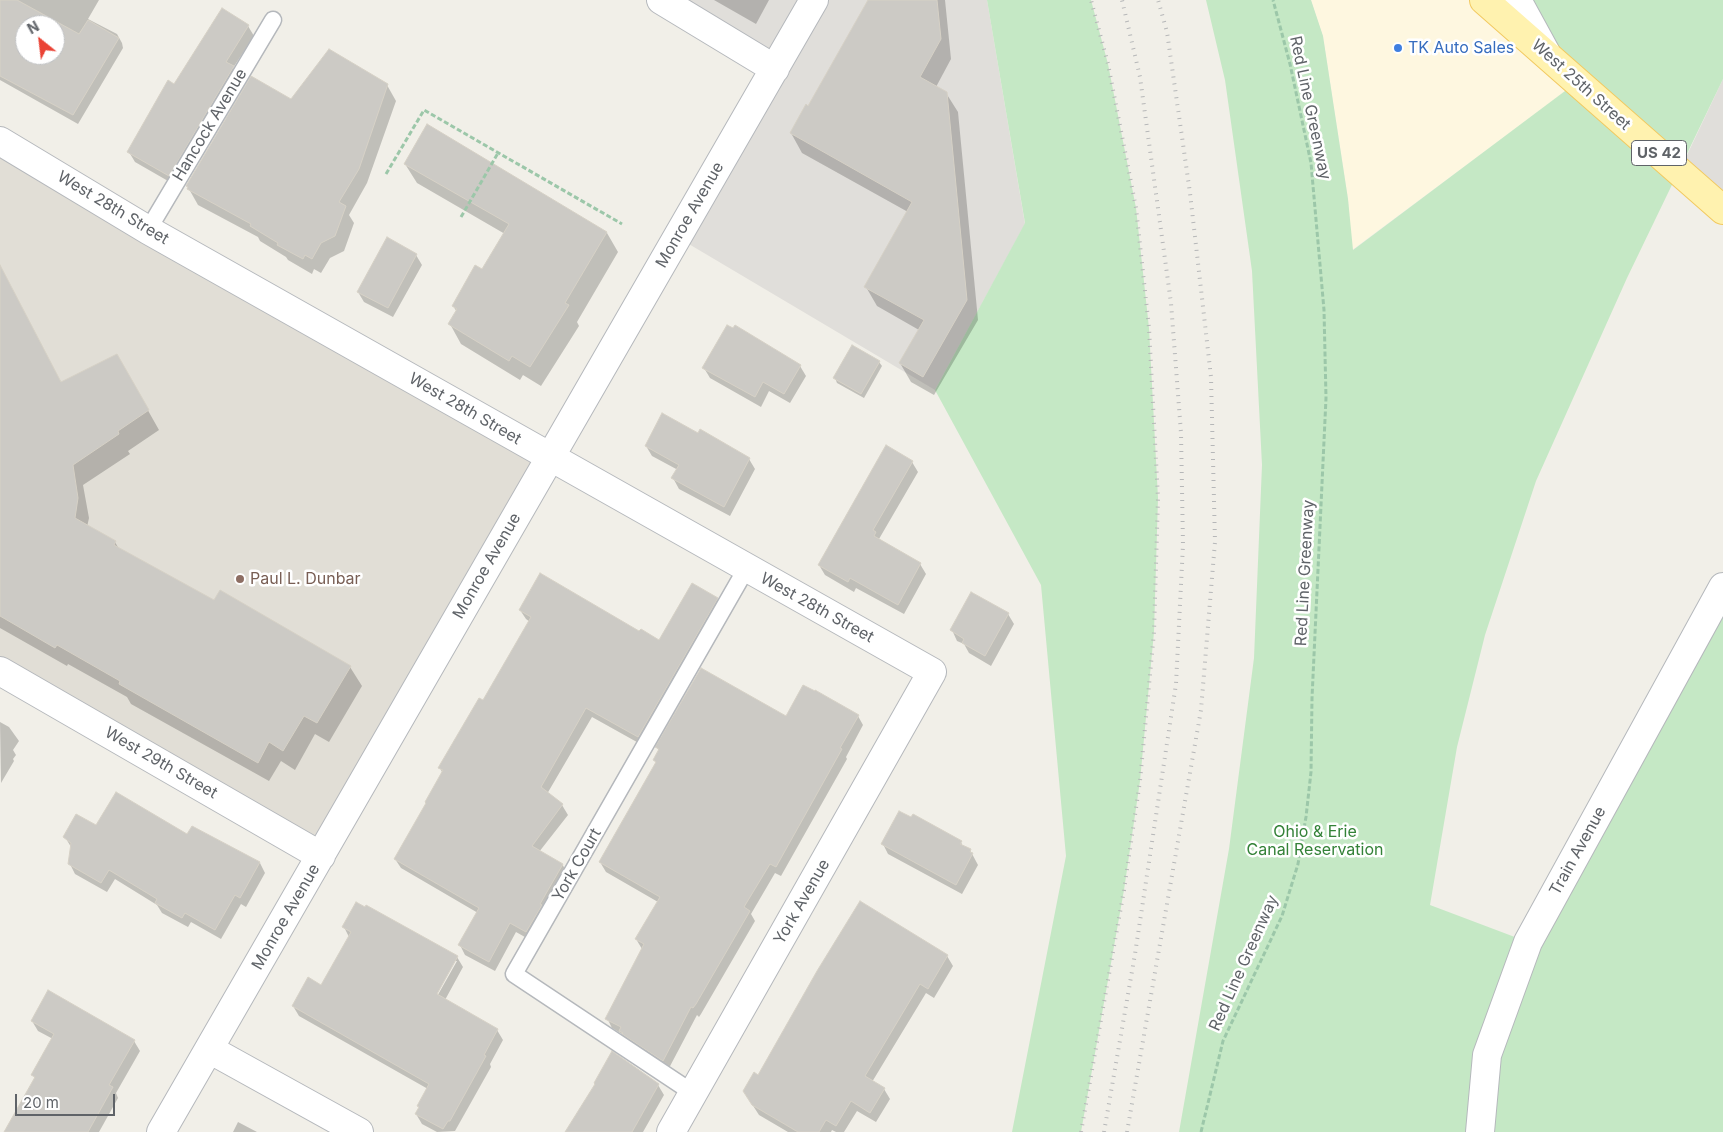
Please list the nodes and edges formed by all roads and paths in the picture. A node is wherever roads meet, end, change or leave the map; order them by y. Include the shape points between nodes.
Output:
1 (661, 0) edge
2 (814, 0) edge
3 (1273, 0) edge
4 (1484, 0) edge
5 (1517, 0) edge
6 (273, 20) dead end
7 (1546, 53) junction
8 (775, 69) junction
9 (0, 141) edge
10 (498, 153) junction
11 (386, 174) dead end
12 (1723, 210) edge
13 (461, 217) dead end
14 (622, 224) dead end
15 (148, 230) junction
16 (549, 457) junction
17 (746, 569) junction
18 (1723, 587) edge
19 (0, 671) edge
20 (932, 672) joint
21 (321, 856) junction
22 (209, 1049) junction
23 (693, 1093) junction
24 (161, 1132) edge
25 (359, 1132) edge
26 (672, 1132) edge
27 (1201, 1132) edge
28 (1480, 1132) edge

1 - 8 street
2 - 8 street, Monroe Avenue
3 - 27 path, Red Line Greenway via 1311,163 1324,310 1326,398 1311,772 1293,882 1282,916 1223,1041
4 - 7 main road, West 25th Street / US 42
5 - 7 street
6 - 15 lane, Hancock Avenue
7 - 12 main road, West 25th Street / US 42
8 - 16 street, Monroe Avenue
9 - 15 street, West 28th Street
10 - 11 path via 424,110
10 - 13 path
10 - 14 path
15 - 16 street, West 28th Street
16 - 17 street, West 28th Street
16 - 21 street, Monroe Avenue
17 - 20 street, West 28th Street
17 - 23 lane, York Court via 514,974
18 - 28 street, Train Avenue via 1528,942 1487,1055
19 - 21 street, West 29th Street
20 - 23 street, York Avenue
21 - 22 street, Monroe Avenue
22 - 24 street, Monroe Avenue
22 - 25 street
23 - 26 street, York Avenue

